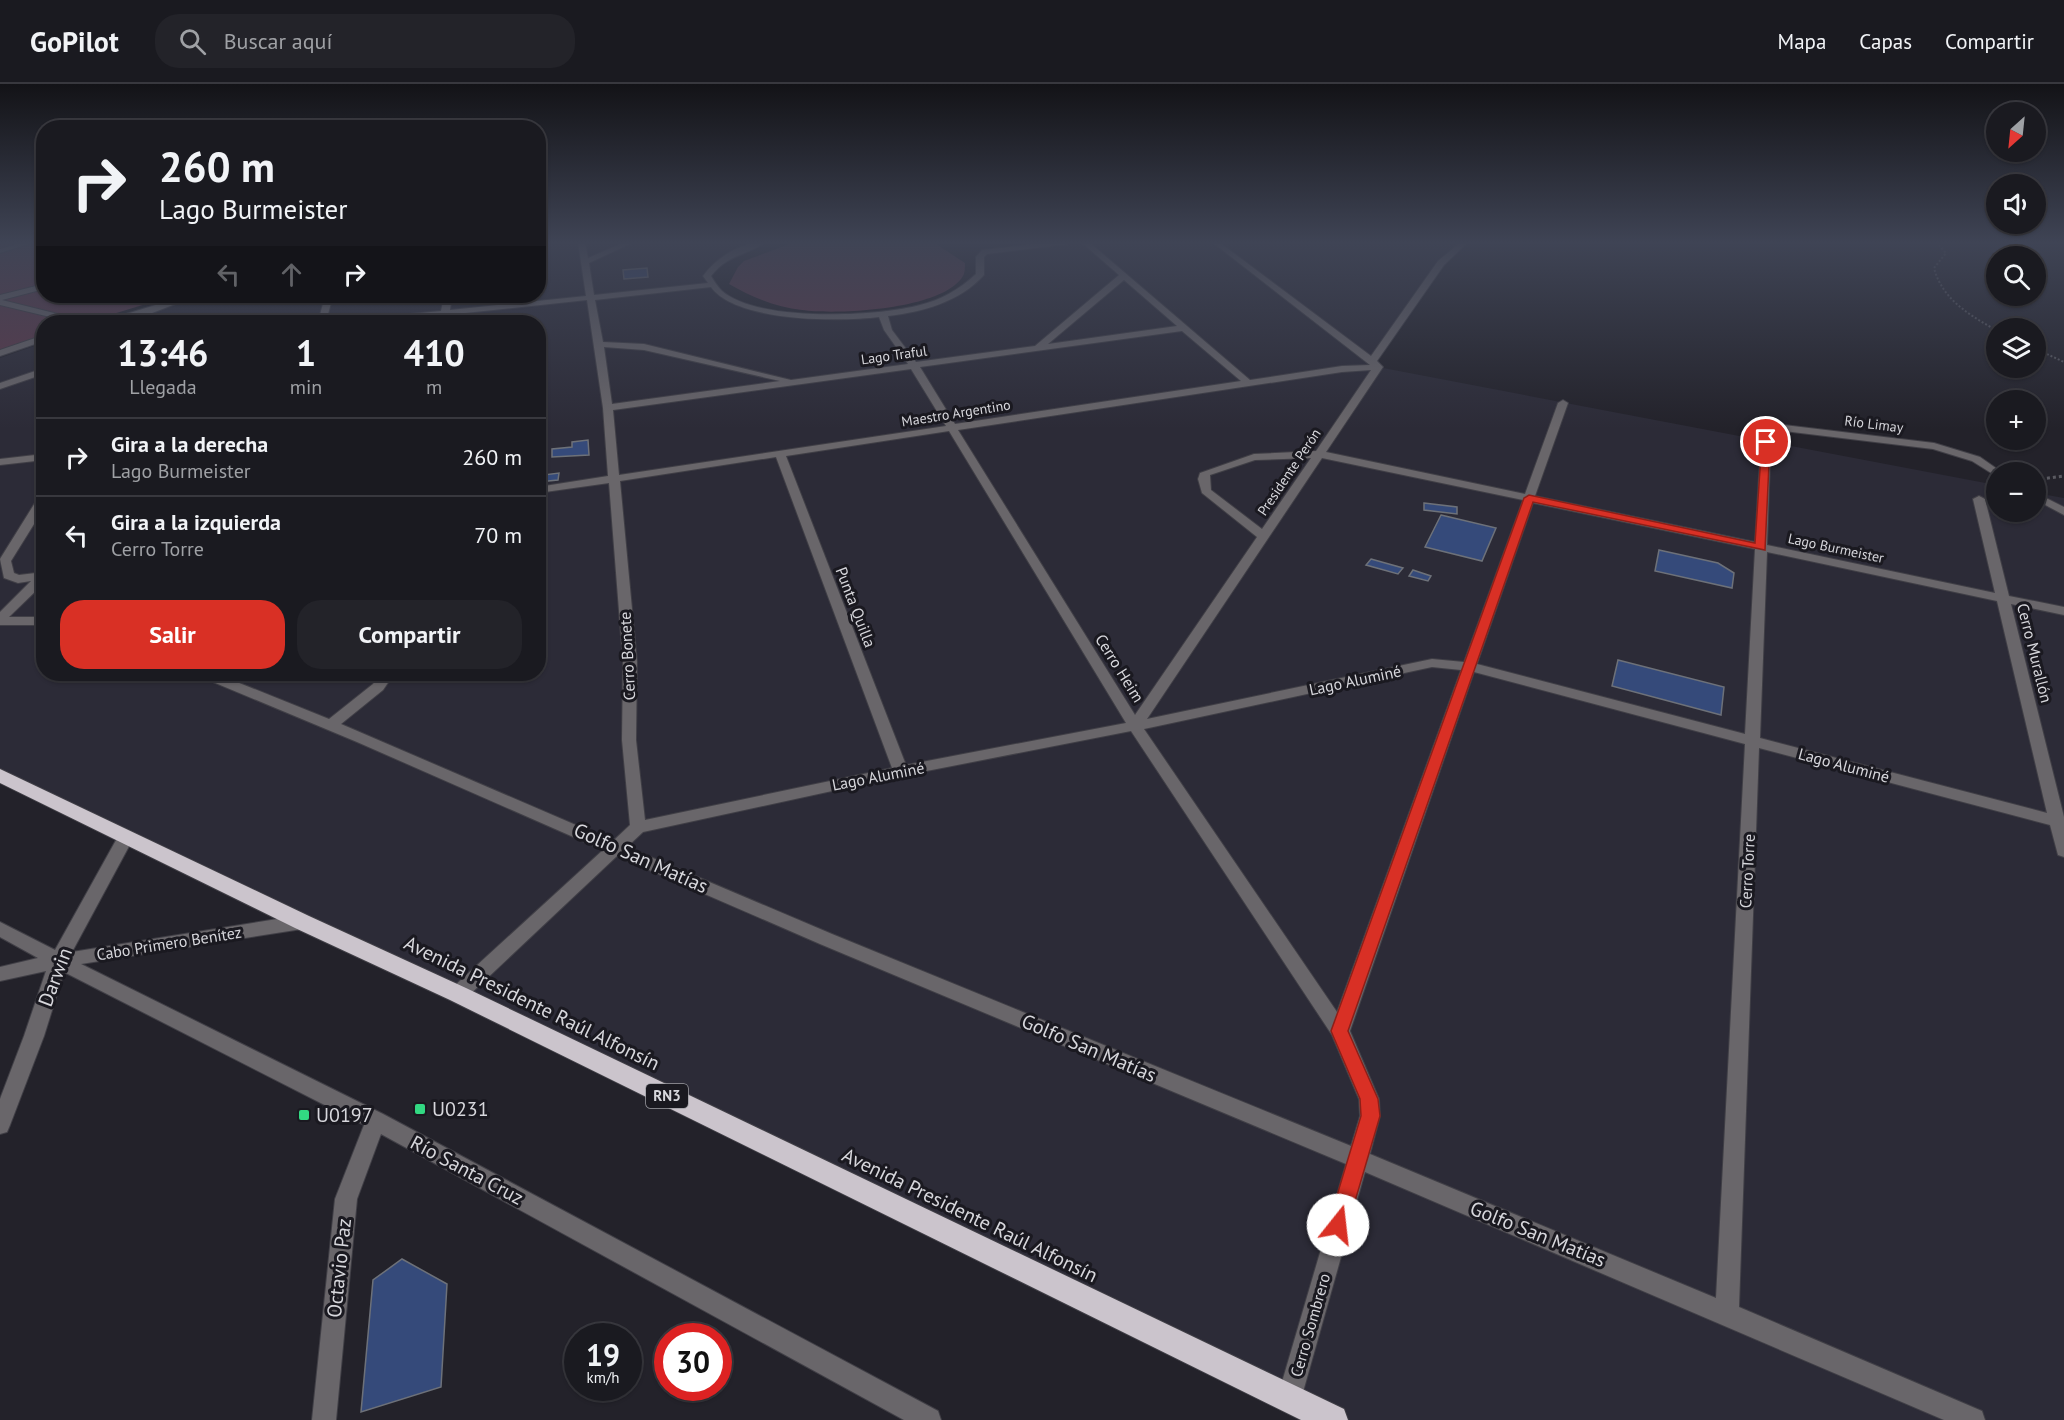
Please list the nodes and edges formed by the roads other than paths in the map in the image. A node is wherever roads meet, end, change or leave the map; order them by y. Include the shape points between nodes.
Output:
1 (16, 304) edge
2 (167, 304) edge
3 (446, 304) edge
4 (533, 304) edge
5 (592, 304) edge
6 (744, 304) edge
7 (931, 304) edge
8 (1090, 304) edge
9 (1156, 304) edge
10 (1297, 304) edge
11 (1414, 304) edge
12 (444, 314) junction
13 (54, 315) edge
14 (136, 315) edge
15 (433, 315) edge
16 (883, 315) junction
17 (1183, 328) junction
18 (36, 342) edge
19 (600, 344) junction
20 (1037, 349) junction
21 (0, 353) edge
22 (1375, 364) junction
23 (914, 366) junction
24 (36, 374) edge
25 (796, 382) junction
26 (1248, 383) junction
27 (0, 386) edge
28 (1563, 403) dead end
29 (608, 408) junction
30 (951, 429) junction
31 (1766, 429) joint
32 (780, 454) junction
33 (1319, 454) junction
34 (36, 458) edge
35 (0, 462) edge
36 (1986, 466) edge
37 (614, 479) junction
38 (546, 489) edge
39 (1529, 498) junction
40 (1979, 499) dead end
41 (2046, 502) edge
42 (36, 511) edge
43 (2064, 512) edge
44 (1264, 536) junction
45 (1761, 547) junction
46 (36, 577) edge
47 (36, 583) edge
48 (2003, 598) junction
49 (2064, 611) edge
50 (0, 620) edge
51 (36, 621) edge
52 (1469, 666) junction
53 (224, 681) edge
54 (382, 681) edge
55 (332, 724) junction
56 (1135, 726) junction
57 (1752, 741) junction
58 (901, 771) junction
59 (0, 775) edge
60 (2060, 822) edge
61 (638, 827) junction
62 (126, 837) junction
63 (616, 848) junction
64 (2064, 851) edge
65 (302, 922) junction
66 (0, 929) edge
67 (58, 961) junction
68 (0, 974) edge
69 (458, 994) junction
70 (1340, 1031) junction
71 (376, 1121) junction
72 (0, 1125) edge
73 (1357, 1160) junction
74 (1727, 1312) junction
75 (1289, 1398) junction
76 (324, 1420) edge
77 (929, 1420) edge
78 (1333, 1420) edge
79 (1973, 1420) edge

1 - 13 street
2 - 14 street
3 - 12 street
4 - 12 street
5 - 19 street, Cerro Bonete
6 - 16 street via 771,313
7 - 16 street
8 - 20 street
9 - 17 street
10 - 22 street
11 - 22 street, Presidente Perón
12 - 15 street
16 - 23 street, Cerro Heim via 888,330
17 - 20 street, Lago Traful
17 - 26 street
18 - 21 street
19 - 25 street via 644,347
19 - 29 street, Cerro Bonete
20 - 23 street, Lago Traful
22 - 26 street, Maestro Argentino
22 - 33 street, Presidente Perón
23 - 25 street, Lago Traful
23 - 30 street, Cerro Heim
24 - 27 street
25 - 29 street, Lago Traful
26 - 30 street, Maestro Argentino
28 - 39 street
29 - 37 street, Cerro Bonete
30 - 32 street, Maestro Argentino
30 - 56 street, Cerro Heim
31 - 36 street, Río Limay via 1935,446
31 - 45 street, Cerro Torre
32 - 37 street, Maestro Argentino
32 - 58 street, Punta Quilla
33 - 39 street, Lago Burmeister
33 - 44 street, Presidente Perón
33 - 44 street, Lago Burmeister via 1254,457 1205,473 1206,491
34 - 35 street
37 - 38 street, Maestro Argentino
37 - 61 street, Cerro Bonete via 630,662 631,767
39 - 45 street, Lago Burmeister
39 - 52 street
40 - 48 street, Cerro Murallón
41 - 43 street
42 - 46 street via 5,561 8,575 18,579
44 - 56 street, Presidente Perón
45 - 48 street, Lago Burmeister
45 - 57 street, Cerro Torre
47 - 50 street
48 - 49 street, Lago Burmeister
48 - 60 street, Cerro Murallón
50 - 51 street
52 - 56 street, Lago Aluminé via 1432,663
52 - 57 street, Lago Aluminé
52 - 70 street
53 - 55 street, Golfo San Matías
54 - 55 street
55 - 63 street, Golfo San Matías
56 - 58 street, Lago Aluminé
56 - 70 street, Cerro Heim
57 - 60 street, Lago Aluminé
57 - 74 street, Cerro Torre
58 - 61 street, Lago Aluminé
59 - 62 highway, Avenida Presidente Raúl Alfonsín / RN3
60 - 64 street, Cerro Murallón
61 - 63 street
62 - 65 highway, Avenida Presidente Raúl Alfonsín / RN3
62 - 67 street, Darwin
63 - 69 street
63 - 73 street, Golfo San Matías
65 - 67 street, Cabo Primero Benítez
65 - 69 highway, Avenida Presidente Raúl Alfonsín / RN3
66 - 67 street, Río Santa Cruz
67 - 68 street, Cabo Primero Benítez
67 - 71 street, Río Santa Cruz
67 - 72 street, Darwin
69 - 75 highway, Avenida Presidente Raúl Alfonsín / RN3
70 - 73 street, Cerro Sombrero via 1369,1099 1370,1116
71 - 76 street, Octavio Paz via 346,1199
71 - 77 street, Río Santa Cruz
73 - 74 street, Golfo San Matías
73 - 75 street, Cerro Sombrero
74 - 79 street, Golfo San Matías
75 - 78 highway, Avenida Presidente Raúl Alfonsín / RN3

